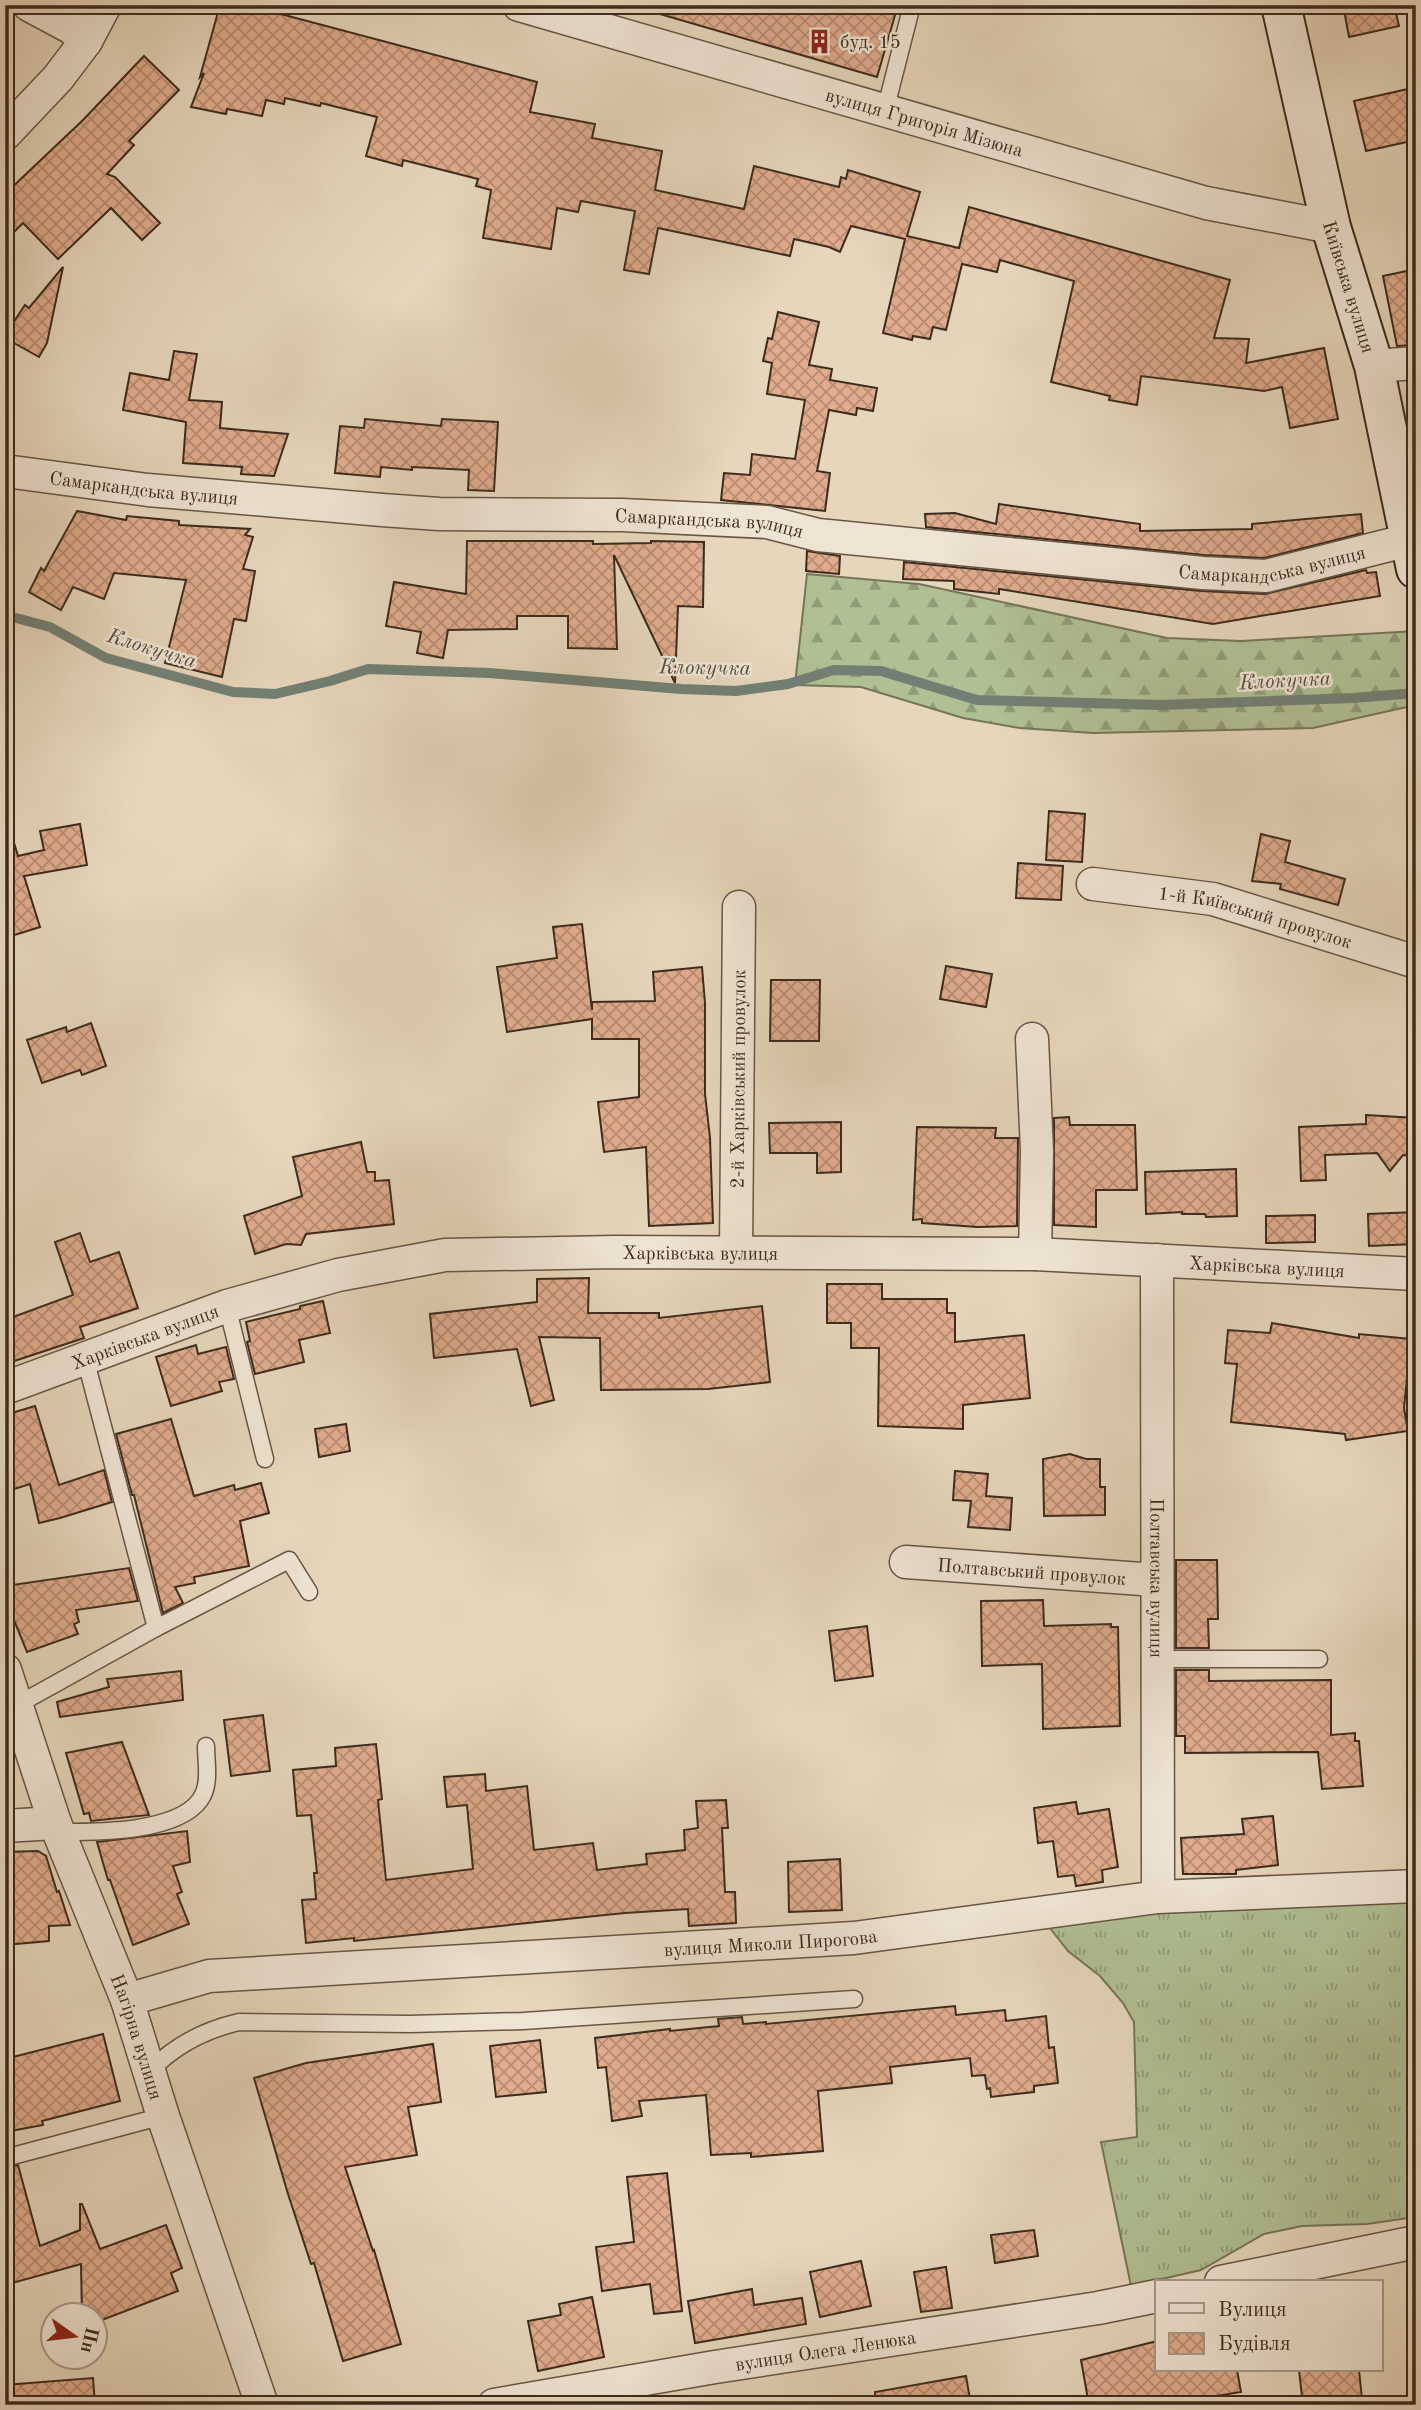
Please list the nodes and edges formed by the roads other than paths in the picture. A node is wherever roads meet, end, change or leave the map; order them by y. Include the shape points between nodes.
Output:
1 (29, 5) edge
2 (105, 5) edge
3 (519, 5) edge
4 (912, 5) edge
5 (1281, 5) edge
6 (86, 41) junction
7 (885, 111) junction
8 (5, 134) edge
9 (1331, 227) junction
10 (1416, 363) edge
11 (1374, 366) junction
12 (5, 471) edge
13 (1412, 554) edge
14 (1093, 884) dead end
15 (739, 907) dead end
16 (1416, 962) edge
17 (1031, 1040) dead end
18 (736, 1252) junction
19 (1035, 1254) junction
20 (1157, 1260) junction
21 (1416, 1274) edge
22 (227, 1306) junction
23 (85, 1358) junction
24 (5, 1388) edge
25 (265, 1459) dead end
26 (906, 1562) dead end
27 (1156, 1580) junction
28 (309, 1592) dead end
29 (156, 1628) junction
30 (1157, 1659) junction
31 (1319, 1659) dead end
32 (5, 1670) edge
33 (17, 1705) junction
34 (206, 1746) dead end
35 (5, 1826) edge
36 (57, 1827) junction
37 (1416, 1886) edge
38 (1158, 1897) junction
39 (855, 1999) dead end
40 (127, 2000) junction
41 (150, 2071) junction
42 (163, 2116) junction
43 (5, 2158) edge
44 (1416, 2242) edge
45 (1231, 2280) edge
46 (1155, 2296) edge
47 (262, 2405) edge
48 (494, 2405) edge

1 - 6 street via 72,28
2 - 6 street
3 - 7 street, вулиця Григорія Мізюна
4 - 7 lane
5 - 9 street, Київська вулиця
6 - 8 street
7 - 9 street, вулиця Григорія Мізюна via 1206,203
9 - 11 street, Київська вулиця
10 - 11 street
11 - 13 street, Київська вулиця
12 - 13 street, Самаркандська вулиця via 148,490 439,514 767,522 818,535 1203,573 1266,576
14 - 16 street, 1-й Київський провулок via 1213,899
15 - 18 street, 2-й Харківський провулок
17 - 19 street via 1037,1151
18 - 19 street, Харківська вулиця
18 - 22 street, Харківська вулиця via 445,1255 338,1275
19 - 20 street, Харківська вулиця
20 - 21 street, Харківська вулиця
20 - 27 street, Полтавська вулиця
22 - 23 street, Харківська вулиця
22 - 25 lane
23 - 24 street, Харківська вулиця
23 - 29 lane
26 - 27 street, Полтавський провулок
27 - 30 street, Полтавська вулиця
28 - 29 lane via 289,1560
29 - 33 lane
30 - 31 lane
30 - 38 street, Полтавська вулиця
32 - 33 street, Нагірна вулиця
33 - 36 street, Нагірна вулиця
34 - 36 lane via 207,1783 201,1800 187,1812 162,1824 97,1832
35 - 36 street
36 - 40 street, Нагірна вулиця
37 - 38 street, вулиця Миколи Пирогова
38 - 40 street, вулиця Миколи Пирогова via 854,1938 209,1976
39 - 41 lane via 523,2021 239,2022 188,2040
40 - 41 street, Нагірна вулиця
41 - 42 street, Нагірна вулиця
42 - 43 lane
42 - 47 street, Нагірна вулиця
44 - 45 street
46 - 48 street, вулиця Олега Ленюка

